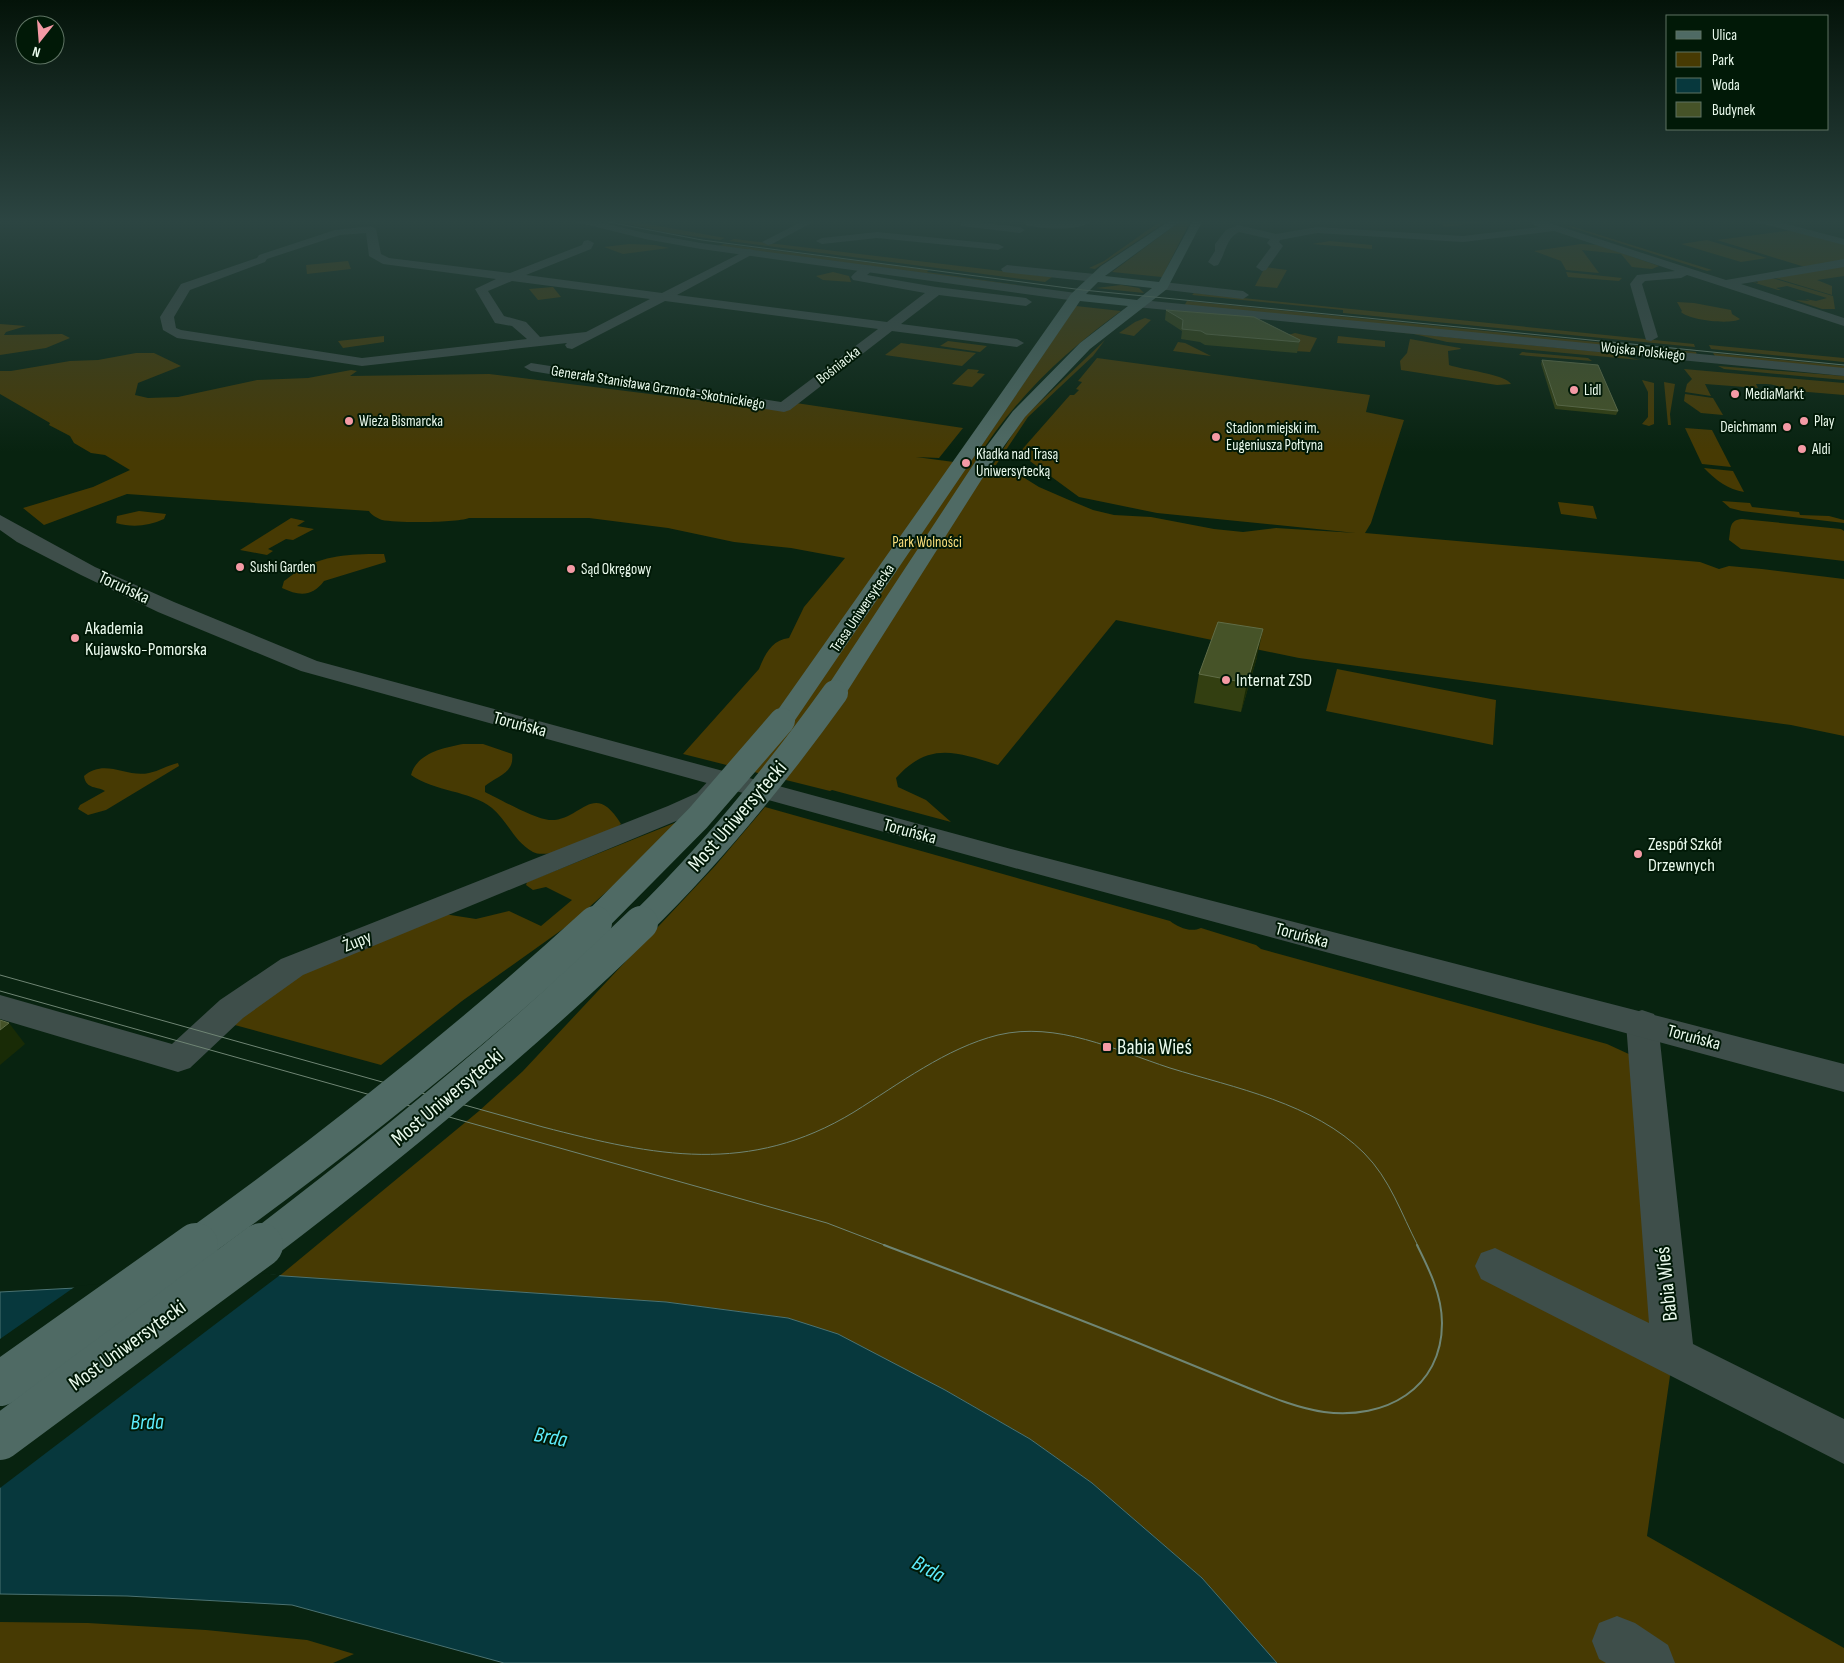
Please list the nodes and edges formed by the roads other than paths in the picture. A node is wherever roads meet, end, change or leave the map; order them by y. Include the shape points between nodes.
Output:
1 (179, 298) edge
2 (486, 298) edge
3 (661, 298) joint
4 (927, 298) edge
5 (990, 298) edge
6 (1075, 298) edge
7 (1089, 298) edge
8 (1149, 298) edge
9 (1641, 298) edge
10 (1767, 298) edge
11 (1026, 302) dead end
12 (1141, 304) junction
13 (1844, 312) edge
14 (1815, 313) junction
15 (1844, 322) edge
16 (888, 326) junction
17 (588, 336) junction
18 (1633, 336) dead end
19 (536, 342) junction
20 (1017, 343) dead end
21 (1844, 372) edge
22 (784, 407) joint
23 (3, 525) edge
24 (835, 693) joint
25 (782, 721) joint
26 (723, 780) junction
27 (0, 1007) edge
28 (1642, 1023) junction
29 (1844, 1078) edge
30 (1495, 1266) dead end
31 (1673, 1354) junction
32 (0, 1384) edge
33 (0, 1438) edge
34 (1844, 1442) edge

1 - 19 street via 167,317 170,330 219,341 362,362
2 - 19 street via 500,320 520,322
3 - 16 street
3 - 17 street
4 - 16 street, Bośniacka
5 - 11 street
6 - 25 main road, Trasa Uniwersytecka
7 - 12 main road, Wojska Polskiego
8 - 12 main road, Trasa Uniwersytecka
9 - 18 street, Wojska Polskiego via 1656,338
10 - 14 street
12 - 21 street, Wojska Polskiego
12 - 24 main road, Trasa Uniwersytecka via 1085,346 1031,400 986,459
13 - 14 street
14 - 15 street
16 - 20 street
16 - 22 street, Bośniacka
17 - 19 street
17 - 22 street, Generała Stanisława Grzmota-Skotnickiego via 531,367
23 - 26 street, Toruńska via 138,595 309,666
24 - 33 main road, Most Uniwersytecki, bridge via 729,831 631,933 552,1008 363,1167 176,1310
25 - 32 main road, Most Uniwersytecki, bridge via 720,797 632,888 492,1016 310,1160
26 - 27 street, Żupy via 706,799 678,812 292,967 236,1004 178,1059
26 - 28 street, Toruńska
28 - 29 street, Toruńska
28 - 31 street, Babia Wieś
30 - 31 street
31 - 34 street

